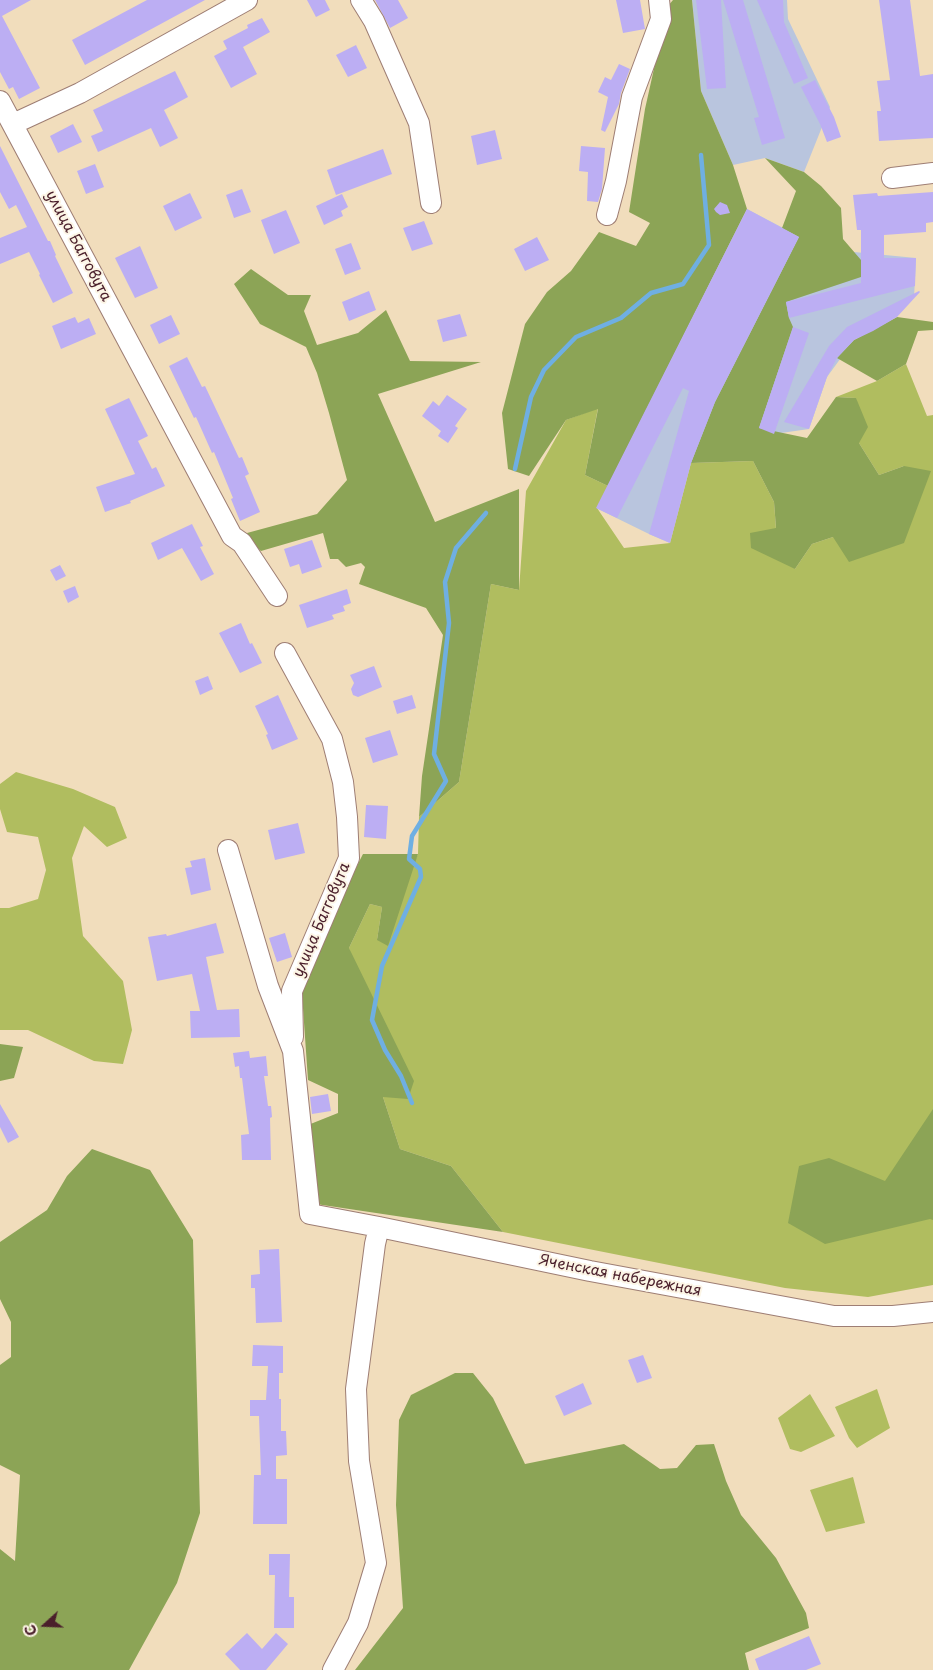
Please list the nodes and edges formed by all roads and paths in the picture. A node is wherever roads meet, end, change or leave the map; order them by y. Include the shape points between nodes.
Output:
1 (247, 0) edge
2 (361, 0) edge
3 (659, 0) edge
4 (0, 101) edge
5 (13, 124) junction
6 (933, 173) edge
7 (892, 178) dead end
8 (431, 203) dead end
9 (607, 216) dead end
10 (277, 596) dead end
11 (285, 653) dead end
12 (228, 850) dead end
13 (293, 1051) junction
14 (380, 1226) junction
15 (933, 1312) edge
16 (333, 1670) edge

1 - 5 street via 80,93
2 - 8 street via 374,21 418,123
3 - 9 street via 661,19 632,97
4 - 5 street, улица Багговута
5 - 10 street, улица Багговута via 232,536 242,544
6 - 7 street
11 - 13 street, улица Багговута via 332,739 343,782 349,858 292,991
12 - 13 street via 268,986
13 - 14 street, Яченская набережная via 310,1214
14 - 15 street, Яченская набережная via 590,1271 834,1316
14 - 16 street via 356,1389 359,1461 376,1563 358,1623

